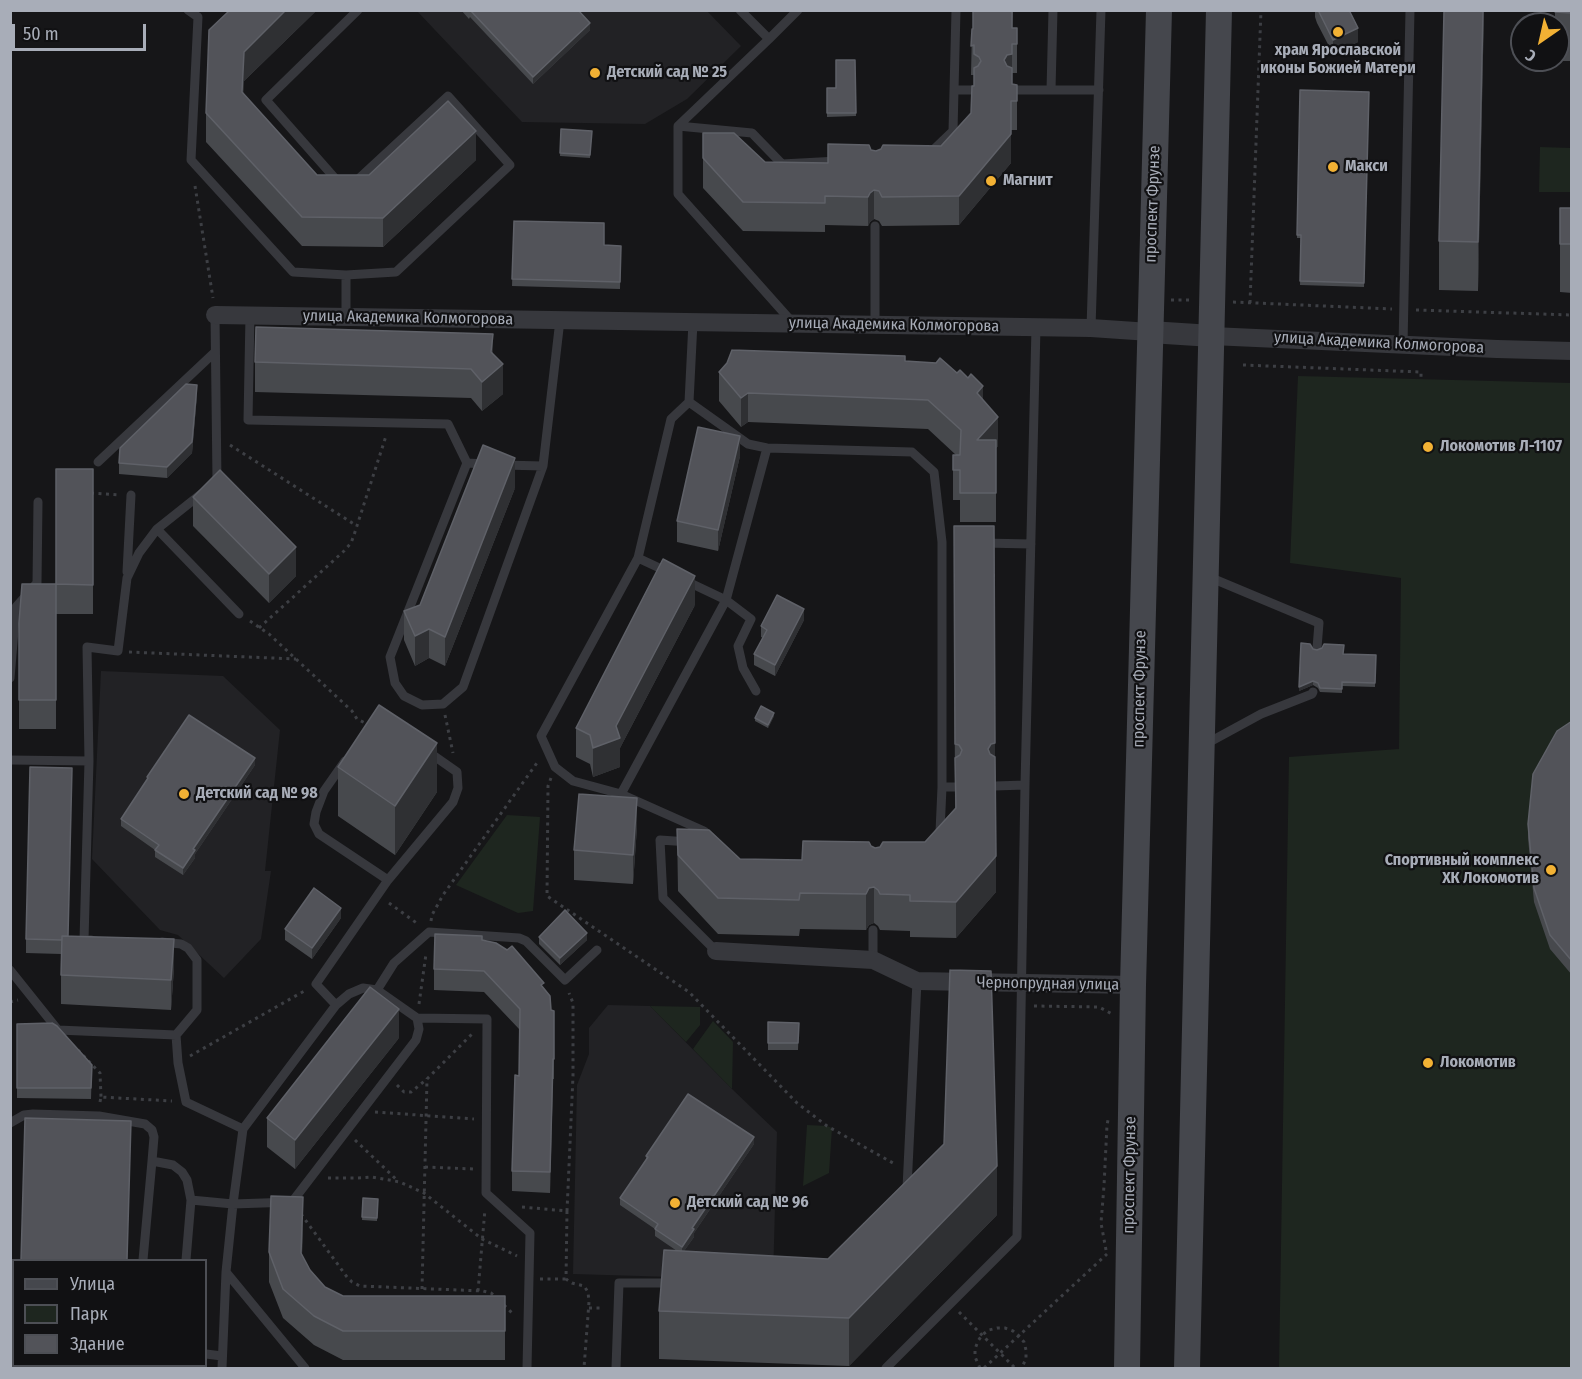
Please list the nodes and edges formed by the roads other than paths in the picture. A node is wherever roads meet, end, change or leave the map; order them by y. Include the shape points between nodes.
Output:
1 (188, 10) edge
2 (358, 10) edge
3 (740, 10) edge
4 (798, 10) edge
5 (956, 10) edge
6 (1053, 10) edge
7 (1101, 10) edge
8 (1159, 10) edge
9 (1219, 10) edge
10 (1410, 10) edge
11 (769, 39) junction
12 (954, 90) junction
13 (974, 90) edge
14 (1011, 90) edge
15 (1051, 90) junction
16 (1100, 90) junction
17 (678, 126) junction
18 (918, 156) edge
19 (846, 160) edge
20 (875, 226) edge
21 (346, 275) junction
22 (215, 315) joint
23 (250, 315) junction
24 (346, 317) junction
25 (560, 320) junction
26 (693, 322) junction
27 (793, 324) junction
28 (875, 325) junction
29 (1036, 327) junction
30 (1090, 328) junction
31 (1149, 332) junction
32 (1212, 336) junction
33 (1403, 345) junction
34 (1572, 351) edge
35 (215, 352) junction
36 (689, 402) junction
37 (767, 448) junction
38 (98, 462) dead end
39 (467, 463) junction
40 (543, 466) junction
41 (131, 495) road end
42 (38, 502) dead end
43 (157, 529) junction
44 (942, 542) junction
45 (953, 543) edge
46 (975, 543) edge
47 (1031, 544) junction
48 (638, 558) junction
49 (1206, 576) junction
50 (127, 578) junction
51 (726, 600) junction
52 (239, 614) road end
53 (1317, 648) edge
54 (10, 678) edge
55 (756, 691) dead end
56 (1313, 692) dead end
57 (415, 743) edge
58 (1202, 746) junction
59 (351, 754) edge
60 (10, 760) edge
61 (89, 761) junction
62 (1025, 785) junction
63 (995, 786) edge
64 (942, 787) junction
65 (955, 787) edge
66 (621, 794) junction
67 (932, 838) edge
68 (695, 843) edge
69 (706, 843) edge
70 (388, 880) junction
71 (873, 930) edge
72 (96, 940) edge
73 (151, 942) edge
74 (597, 950) dead end
75 (716, 951) joint
76 (873, 960) junction
77 (10, 970) edge
78 (917, 981) junction
79 (1021, 983) junction
80 (1133, 985) junction
81 (377, 990) junction
82 (336, 1005) junction
83 (417, 1018) junction
84 (176, 1035) junction
85 (10, 1123) edge
86 (243, 1129) junction
87 (152, 1161) junction
88 (899, 1196) edge
89 (191, 1200) junction
90 (232, 1204) junction
91 (143, 1259) edge
92 (186, 1259) edge
93 (226, 1272) junction
94 (679, 1283) edge
95 (207, 1354) edge
96 (222, 1356) junction
97 (222, 1368) edge
98 (305, 1368) edge
99 (527, 1368) edge
100 (616, 1368) edge
101 (886, 1368) edge
102 (1127, 1368) edge
103 (1187, 1368) edge

1 - 21 lane via 198,17 191,160 293,272
2 - 21 lane via 266,100 346,191 448,96 510,165 396,272
3 - 11 lane
4 - 11 lane
5 - 12 lane
6 - 15 lane
7 - 16 lane
8 - 31 main road, проспект Фрунзе
9 - 32 main road
10 - 33 lane
11 - 17 lane
12 - 13 lane
12 - 18 lane via 953,131 928,156
14 - 15 lane
15 - 16 lane
16 - 30 lane
17 - 19 lane via 752,133 782,164
17 - 27 lane via 678,194
20 - 28 lane
21 - 24 lane
22 - 23 street, улица Академика Колмогорова
22 - 35 lane
23 - 24 street, улица Академика Колмогорова
23 - 39 lane via 248,420 448,424
24 - 25 street, улица Академика Колмогорова
25 - 26 street, улица Академика Колмогорова
25 - 40 lane
26 - 27 street, улица Академика Колмогорова
26 - 36 lane
27 - 28 street, улица Академика Колмогорова
28 - 29 street, улица Академика Колмогорова
29 - 30 street, улица Академика Колмогорова
29 - 47 lane
30 - 31 street, улица Академика Колмогорова
31 - 32 street, улица Академика Колмогорова
31 - 80 main road, проспект Фрунзе
32 - 33 street, улица Академика Колмогорова
32 - 49 main road
33 - 34 street, улица Академика Колмогорова
35 - 38 lane
35 - 43 lane via 217,482
36 - 37 lane via 748,444
36 - 48 lane via 671,419
37 - 44 lane via 912,452 934,472
37 - 51 lane
39 - 40 lane
39 - 40 lane via 390,657 394,683 404,696 422,705 443,704 463,687
41 - 50 lane
42 - 54 lane via 37,582 16,607
43 - 50 lane
43 - 52 lane
44 - 45 lane
44 - 64 lane
46 - 47 lane
47 - 62 lane
48 - 51 lane
48 - 66 lane via 541,736 555,767 573,781
49 - 53 lane via 1319,623
49 - 58 main road
50 - 61 lane via 118,651 87,646
51 - 55 lane via 751,619 738,646 743,668
51 - 66 lane
56 - 58 lane
57 - 70 lane via 457,772 458,788 453,802
58 - 103 main road
59 - 70 lane via 324,791 314,824 319,834
60 - 61 lane
61 - 72 lane via 84,940
62 - 63 lane
62 - 79 lane
64 - 65 lane
64 - 67 lane via 940,832
66 - 69 lane via 704,831 718,844
68 - 75 lane via 660,840 663,898
70 - 82 lane via 316,984
71 - 76 lane
73 - 84 lane via 181,944 197,960 196,1010
74 - 81 lane via 565,980 519,938 429,932 394,963
75 - 76 street, Чернопрудная улица
76 - 78 street, Чернопрудная улица
77 - 84 lane via 58,1030
78 - 79 street, Чернопрудная улица
78 - 88 lane via 908,1188
79 - 80 street, Чернопрудная улица
79 - 101 lane via 1017,1237
80 - 102 main road, проспект Фрунзе
81 - 82 lane via 363,988
81 - 83 lane
82 - 86 lane
83 - 90 lane via 416,1040 292,1202
83 - 99 lane via 487,1018 486,1193 530,1233
84 - 86 lane via 186,1102
85 - 87 lane via 33,1114 99,1116 145,1124 154,1137
86 - 90 lane
87 - 89 lane via 173,1165 182,1172
87 - 91 lane
89 - 90 lane
89 - 92 lane
90 - 93 lane
93 - 96 lane
93 - 98 lane
94 - 100 lane via 619,1283
95 - 96 lane
96 - 97 lane

